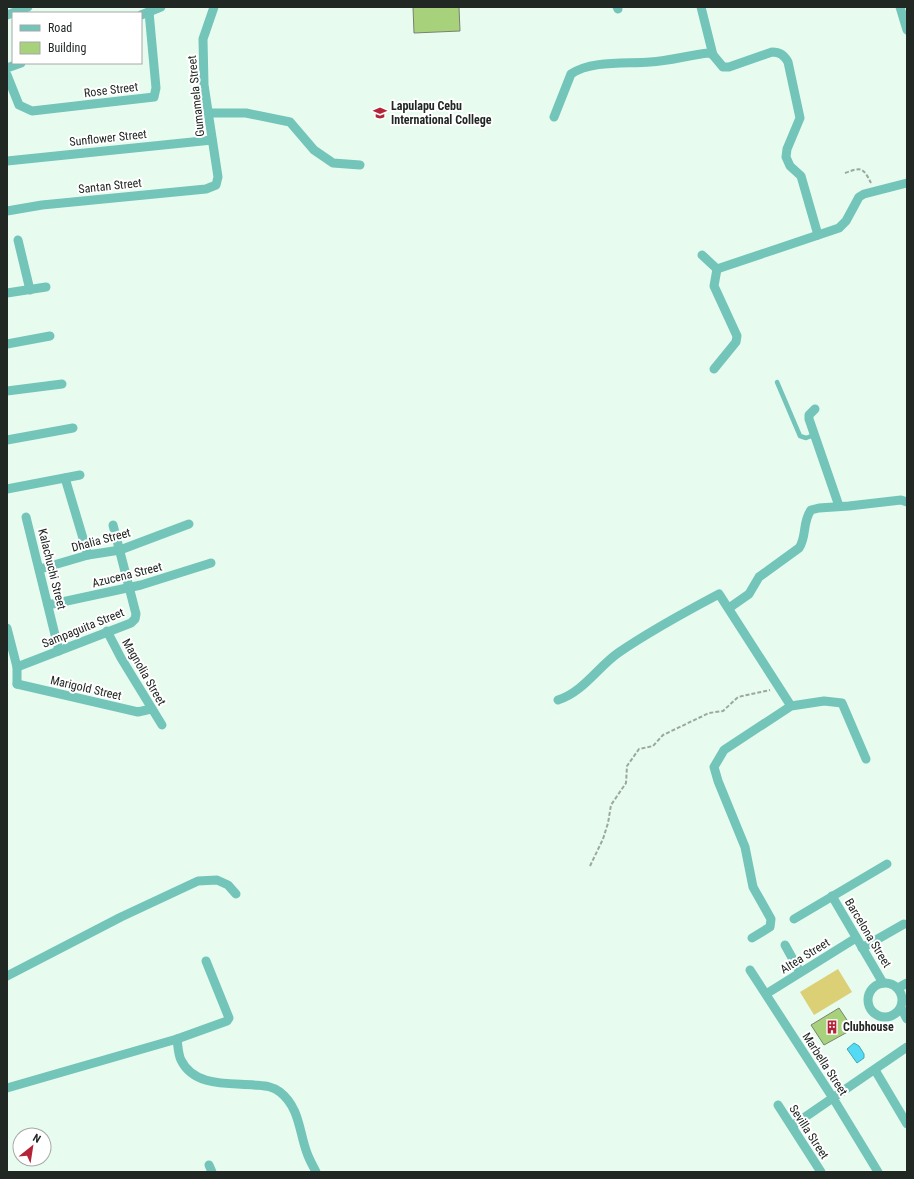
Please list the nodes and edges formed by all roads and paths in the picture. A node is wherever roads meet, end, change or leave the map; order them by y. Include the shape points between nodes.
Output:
1 (28, 7) edge
2 (161, 7) edge
3 (214, 7) edge
4 (701, 7) edge
5 (900, 7) edge
6 (15, 12) edge
7 (145, 13) edge
8 (907, 30) edge
9 (713, 55) junction
10 (18, 64) edge
11 (7, 68) edge
12 (7, 75) edge
13 (209, 113) junction
14 (554, 117) dead end
15 (212, 140) junction
16 (7, 161) edge
17 (360, 165) dead end
18 (845, 173) dead end
19 (907, 183) edge
20 (216, 185) joint
21 (875, 191) junction
22 (7, 211) edge
23 (818, 235) junction
24 (18, 240) dead end
25 (702, 255) dead end
26 (717, 269) junction
27 (46, 287) dead end
28 (30, 290) junction
29 (7, 293) edge
30 (50, 336) dead end
31 (7, 344) edge
32 (714, 369) dead end
33 (777, 382) dead end
34 (62, 384) dead end
35 (7, 391) edge
36 (815, 409) dead end
37 (73, 428) dead end
38 (814, 435) junction
39 (7, 440) edge
40 (80, 475) dead end
41 (64, 478) junction
42 (7, 489) edge
43 (907, 502) edge
44 (839, 506) junction
45 (26, 517) dead end
46 (189, 524) dead end
47 (113, 525) dead end
48 (120, 550) junction
49 (88, 556) junction
50 (211, 562) dead end
51 (40, 569) junction
52 (130, 588) junction
53 (48, 606) junction
54 (729, 608) junction
55 (7, 631) edge
56 (107, 631) junction
57 (59, 651) junction
58 (17, 667) junction
59 (17, 684) junction
60 (7, 687) edge
61 (779, 688) junction
62 (558, 700) dead end
63 (791, 706) junction
64 (151, 709) junction
65 (162, 725) dead end
66 (866, 759) dead end
67 (887, 864) dead end
68 (590, 866) dead end
69 (236, 894) dead end
70 (832, 896) junction
71 (794, 920) dead end
72 (904, 924) dead end
73 (752, 938) dead end
74 (856, 938) junction
75 (785, 945) dead end
76 (862, 948) junction
77 (206, 961) dead end
78 (750, 970) dead end
79 (800, 972) junction
80 (7, 976) edge
81 (883, 983) junction
82 (907, 983) edge
83 (898, 988) junction
84 (766, 994) junction
85 (901, 1008) junction
86 (907, 1019) edge
87 (178, 1038) junction
88 (907, 1047) edge
89 (875, 1070) junction
90 (7, 1088) edge
91 (833, 1098) junction
92 (778, 1106) dead end
93 (907, 1124) edge
94 (792, 1126) junction
95 (316, 1172) edge
96 (821, 1172) edge
97 (878, 1172) edge

1 - 6 street
2 - 7 street
3 - 13 street, Gumamela Street via 203,38 204,85
4 - 9 street
5 - 8 street
7 - 12 street, Rose Street via 156,88 154,97 32,111 19,105
9 - 14 street via 651,62 619,62 577,70 568,80
9 - 23 street via 723,67 772,52 778,52 788,62 800,118 787,149 786,158 790,166 801,176
10 - 11 street
13 - 15 street, Gumamela Street
13 - 17 street via 246,113 290,122 314,150 333,163
15 - 16 street, Sunflower Street
15 - 20 street, Gumamela Street via 218,177
18 - 21 path via 856,168 865,171
19 - 21 street
20 - 22 street, Santan Street via 206,189 42,205
21 - 23 street via 859,197 842,225
23 - 26 street
24 - 28 street
25 - 26 street
26 - 32 street via 714,286 737,336 736,342
27 - 28 street
28 - 29 street
30 - 31 street
33 - 38 lane via 800,436 806,438
34 - 35 street
36 - 38 street via 809,415
37 - 39 street
38 - 44 street
40 - 41 street
41 - 42 street
41 - 49 street
43 - 44 street via 901,500
44 - 54 street via 811,510 804,522 803,541 799,548 759,577 749,594
45 - 51 street, Kalachuchi Street
46 - 48 street, Dhalia Street
47 - 48 street, Sampaguita Street
48 - 49 street, Dhalia Street
48 - 52 street, Sampaguita Street
49 - 51 street, Dhalia Street
50 - 52 street, Azucena Street
51 - 53 street, Kalachuchi Street
52 - 53 street, Azucena Street
52 - 56 street, Sampaguita Street via 135,619 131,623
53 - 57 street, Kalachuchi Street
54 - 61 street
54 - 62 street via 719,594 702,603 618,653 579,689
55 - 58 street
56 - 57 street, Sampaguita Street
56 - 64 street, Magnolia Street
57 - 58 street, Sampaguita Street
58 - 59 street
59 - 60 street
59 - 64 street, Marigold Street via 138,712
61 - 63 street
61 - 68 path via 738,696 723,711 709,713 663,735 653,746 639,749 627,766 626,783 611,805 603,839
63 - 66 street via 824,701 842,703
63 - 73 street via 724,750 714,767 745,847 753,887 771,920 770,927
64 - 65 street, Magnolia Street
67 - 70 street
69 - 80 street via 228,885 217,880 198,881 107,924
70 - 71 street
70 - 74 street, Barcelona Street
72 - 76 street
74 - 76 street, Barcelona Street
74 - 79 street, Altea Street
75 - 79 street
76 - 81 street, Barcelona Street
77 - 87 street via 229,1018 223,1024
78 - 84 street, Marbella Street
79 - 84 street, Altea Street
81 - 83 street
81 - 85 street via 874,987 868,995 869,1005 875,1013 884,1017 894,1015
82 - 83 street
83 - 85 street via 902,998
84 - 91 street, Marbella Street
85 - 86 street
87 - 90 street
87 - 95 street via 180,1058 188,1071 209,1082 267,1086 282,1094 290,1103 300,1125 306,1152
88 - 89 street
89 - 91 street
89 - 93 street
91 - 94 street
91 - 97 street, Marbella Street
92 - 94 street, Sevilla Street
94 - 96 street, Sevilla Street

